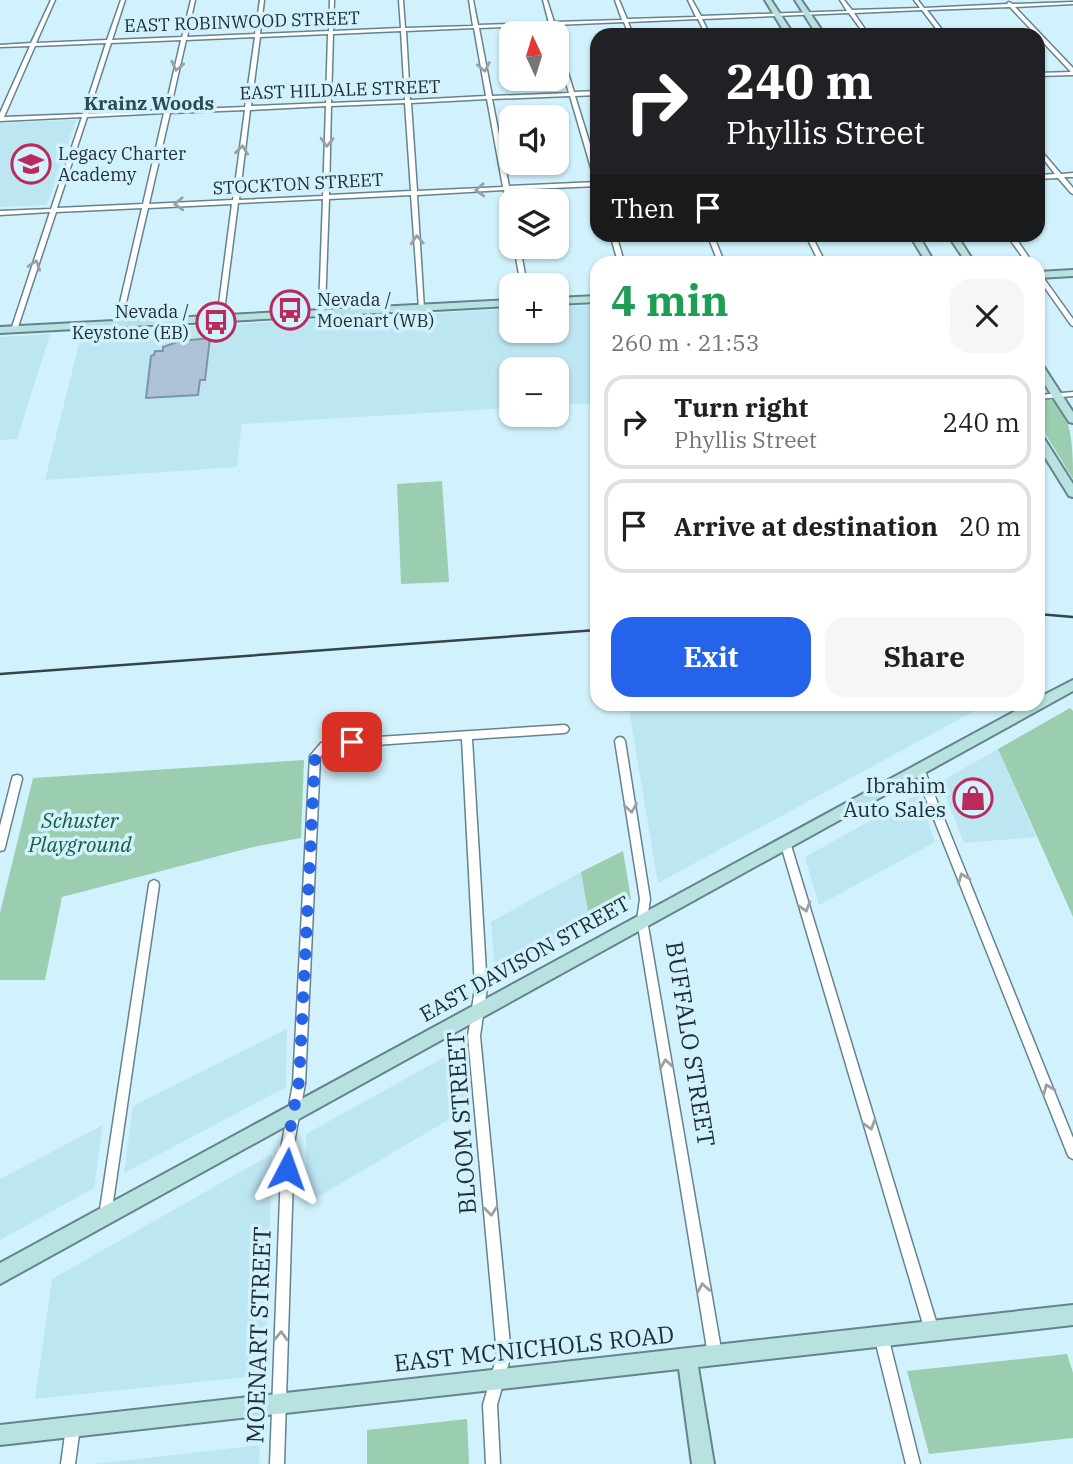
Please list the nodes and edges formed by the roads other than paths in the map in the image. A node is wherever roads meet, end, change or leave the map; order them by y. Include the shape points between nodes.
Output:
1 (53, 0) edge
2 (123, 0) edge
3 (193, 0) edge
4 (262, 0) edge
5 (332, 0) edge
6 (401, 0) edge
7 (471, 0) edge
8 (545, 0) edge
9 (617, 0) edge
10 (690, 0) edge
11 (768, 0) edge
12 (797, 0) edge
13 (842, 0) edge
14 (916, 0) edge
15 (1006, 0) edge
16 (1073, 3) edge
17 (1012, 6) junction
18 (923, 9) junction
19 (851, 12) junction
20 (807, 13) junction
21 (778, 15) junction
22 (699, 18) junction
23 (550, 21) edge
24 (626, 21) junction
25 (569, 23) edge
26 (499, 26) edge
27 (476, 27) junction
28 (628, 28) edge
29 (704, 28) edge
30 (786, 28) edge
31 (817, 28) edge
32 (862, 28) edge
33 (938, 28) edge
34 (1032, 28) edge
35 (403, 30) junction
36 (331, 32) junction
37 (257, 35) junction
38 (184, 38) junction
39 (110, 41) junction
40 (1045, 42) edge
41 (33, 44) junction
42 (0, 46) edge
43 (1073, 72) edge
44 (1045, 74) edge
45 (569, 84) edge
46 (590, 93) edge
47 (572, 94) junction
48 (490, 98) junction
49 (408, 102) junction
50 (328, 105) junction
51 (248, 108) junction
52 (166, 112) junction
53 (85, 116) junction
54 (0, 119) edge
55 (590, 154) edge
56 (1045, 158) edge
57 (1073, 175) edge
58 (1060, 176) junction
59 (1045, 177) edge
60 (590, 184) edge
61 (499, 189) edge
62 (507, 189) joint
63 (1073, 192) edge
64 (414, 193) junction
65 (325, 197) junction
66 (235, 201) junction
67 (145, 206) junction
68 (53, 210) junction
69 (0, 213) edge
70 (1073, 273) edge
71 (1045, 275) edge
72 (1045, 285) edge
73 (590, 299) edge
74 (569, 300) edge
75 (499, 304) edge
76 (422, 308) junction
77 (319, 313) junction
78 (220, 319) junction
79 (117, 324) junction
80 (1073, 324) edge
81 (0, 330) edge
82 (13, 330) junction
83 (1045, 377) edge
84 (1073, 394) edge
85 (1056, 395) junction
86 (1045, 396) edge
87 (1073, 420) edge
88 (1045, 447) edge
89 (1073, 493) edge
90 (1073, 685) edge
91 (1045, 700) edge
92 (1025, 711) edge
93 (564, 729) dead end
94 (467, 735) junction
95 (620, 741) dead end
96 (919, 769) junction
97 (17, 779) dead end
98 (785, 842) junction
99 (0, 847) edge
100 (154, 886) dead end
101 (642, 920) junction
102 (478, 1011) junction
103 (292, 1113) junction
104 (1073, 1153) edge
105 (105, 1216) junction
106 (0, 1274) edge
107 (1072, 1317) edge
108 (932, 1331) junction
109 (881, 1336) junction
110 (715, 1355) junction
111 (687, 1358) junction
112 (497, 1379) junction
113 (279, 1405) junction
114 (74, 1427) junction
115 (0, 1435) edge
116 (68, 1464) edge
117 (277, 1464) edge
118 (493, 1464) edge
119 (703, 1464) edge
120 (913, 1464) edge

1 - 41 street
2 - 39 street
3 - 38 street
4 - 37 street
5 - 36 street
6 - 35 street
7 - 27 street
8 - 23 street
9 - 24 street
10 - 22 street
11 - 21 main road
12 - 20 main road
13 - 19 street
14 - 18 street
15 - 17 street
16 - 17 street, EAST ROBINWOOD STREET
17 - 18 street, EAST ROBINWOOD STREET
17 - 34 street
18 - 19 street, EAST ROBINWOOD STREET
18 - 33 street
19 - 20 street, EAST ROBINWOOD STREET
19 - 32 street
20 - 21 street, EAST ROBINWOOD STREET
20 - 31 main road
21 - 22 street, EAST ROBINWOOD STREET
21 - 30 main road
22 - 24 street, EAST ROBINWOOD STREET
22 - 29 street
24 - 25 street, EAST ROBINWOOD STREET
24 - 28 street
26 - 27 street, EAST ROBINWOOD STREET
27 - 35 street, EAST ROBINWOOD STREET
27 -> 48 street
35 - 36 street, EAST ROBINWOOD STREET
35 - 49 street
36 - 37 street, EAST ROBINWOOD STREET
36 - 50 street
37 - 38 street, EAST ROBINWOOD STREET
37 - 51 street
38 - 39 street, EAST ROBINWOOD STREET
38 -> 52 street
39 - 41 street, EAST ROBINWOOD STREET
39 - 53 street
40 - 43 street
41 - 42 street, EAST ROBINWOOD STREET
41 - 54 street
43 - 44 street
45 - 47 street
46 - 47 street, EAST HILDALE STREET
47 - 48 street, EAST HILDALE STREET
47 - 55 street
48 - 49 street, EAST HILDALE STREET
48 - 62 street
49 - 50 street, EAST HILDALE STREET
49 - 64 street
50 - 51 street, EAST HILDALE STREET
50 -> 65 street
51 - 52 street, EAST HILDALE STREET
66 -> 51 street
52 - 53 street, EAST HILDALE STREET
52 - 67 street
53 - 54 street, EAST HILDALE STREET
53 - 68 street
56 - 58 street
57 - 58 street
58 - 59 street
58 - 63 street
60 - 62 street, STOCKTON STREET
61 -> 64 street, STOCKTON STREET
64 - 65 street, STOCKTON STREET
76 -> 64 street
65 - 66 street, STOCKTON STREET
65 - 77 street
66 -> 67 street, STOCKTON STREET
66 - 78 street
67 - 68 street, STOCKTON STREET
67 - 79 street
68 - 69 street, STOCKTON STREET
82 -> 68 street
70 - 71 main road
72 - 80 street
73 - 74 main road
75 - 76 main road
76 - 77 main road
77 - 78 main road
78 - 79 main road
79 - 82 main road
81 - 82 main road
83 - 85 main road
84 - 85 street
85 - 86 street
85 - 87 main road
88 - 89 main road
90 - 91 main road, EAST DAVISON STREET
92 - 96 main road, EAST DAVISON STREET
93 - 94 street
94 - 102 street, BLOOM STREET via 481,988
94 - 103 street, MOENART STREET via 331,744 315,755 299,1082
95 -> 101 street, BUFFALO STREET via 645,899
96 - 98 main road, EAST DAVISON STREET
104 -> 96 street
97 - 99 street
98 - 101 main road, EAST DAVISON STREET
98 -> 108 street
100 - 105 street
101 - 102 main road, EAST DAVISON STREET
110 -> 101 street, BUFFALO STREET
102 - 103 main road, EAST DAVISON STREET
102 -> 112 street, BLOOM STREET via 474,1036 504,1355
103 - 105 main road, EAST DAVISON STREET
113 -> 103 street, MOENART STREET
105 - 106 main road, EAST DAVISON STREET
107 - 108 main road, EAST MCNICHOLS ROAD
108 - 109 main road, EAST MCNICHOLS ROAD
109 - 110 main road, EAST MCNICHOLS ROAD
109 - 120 street
110 - 111 main road, EAST MCNICHOLS ROAD
111 - 112 main road, EAST MCNICHOLS ROAD
111 - 119 main road
112 - 113 main road, EAST MCNICHOLS ROAD
112 - 118 street, BLOOM STREET via 490,1405
113 - 114 main road, EAST MCNICHOLS ROAD
113 - 117 street, MOENART STREET
114 - 115 main road, EAST MCNICHOLS ROAD
114 - 116 street

